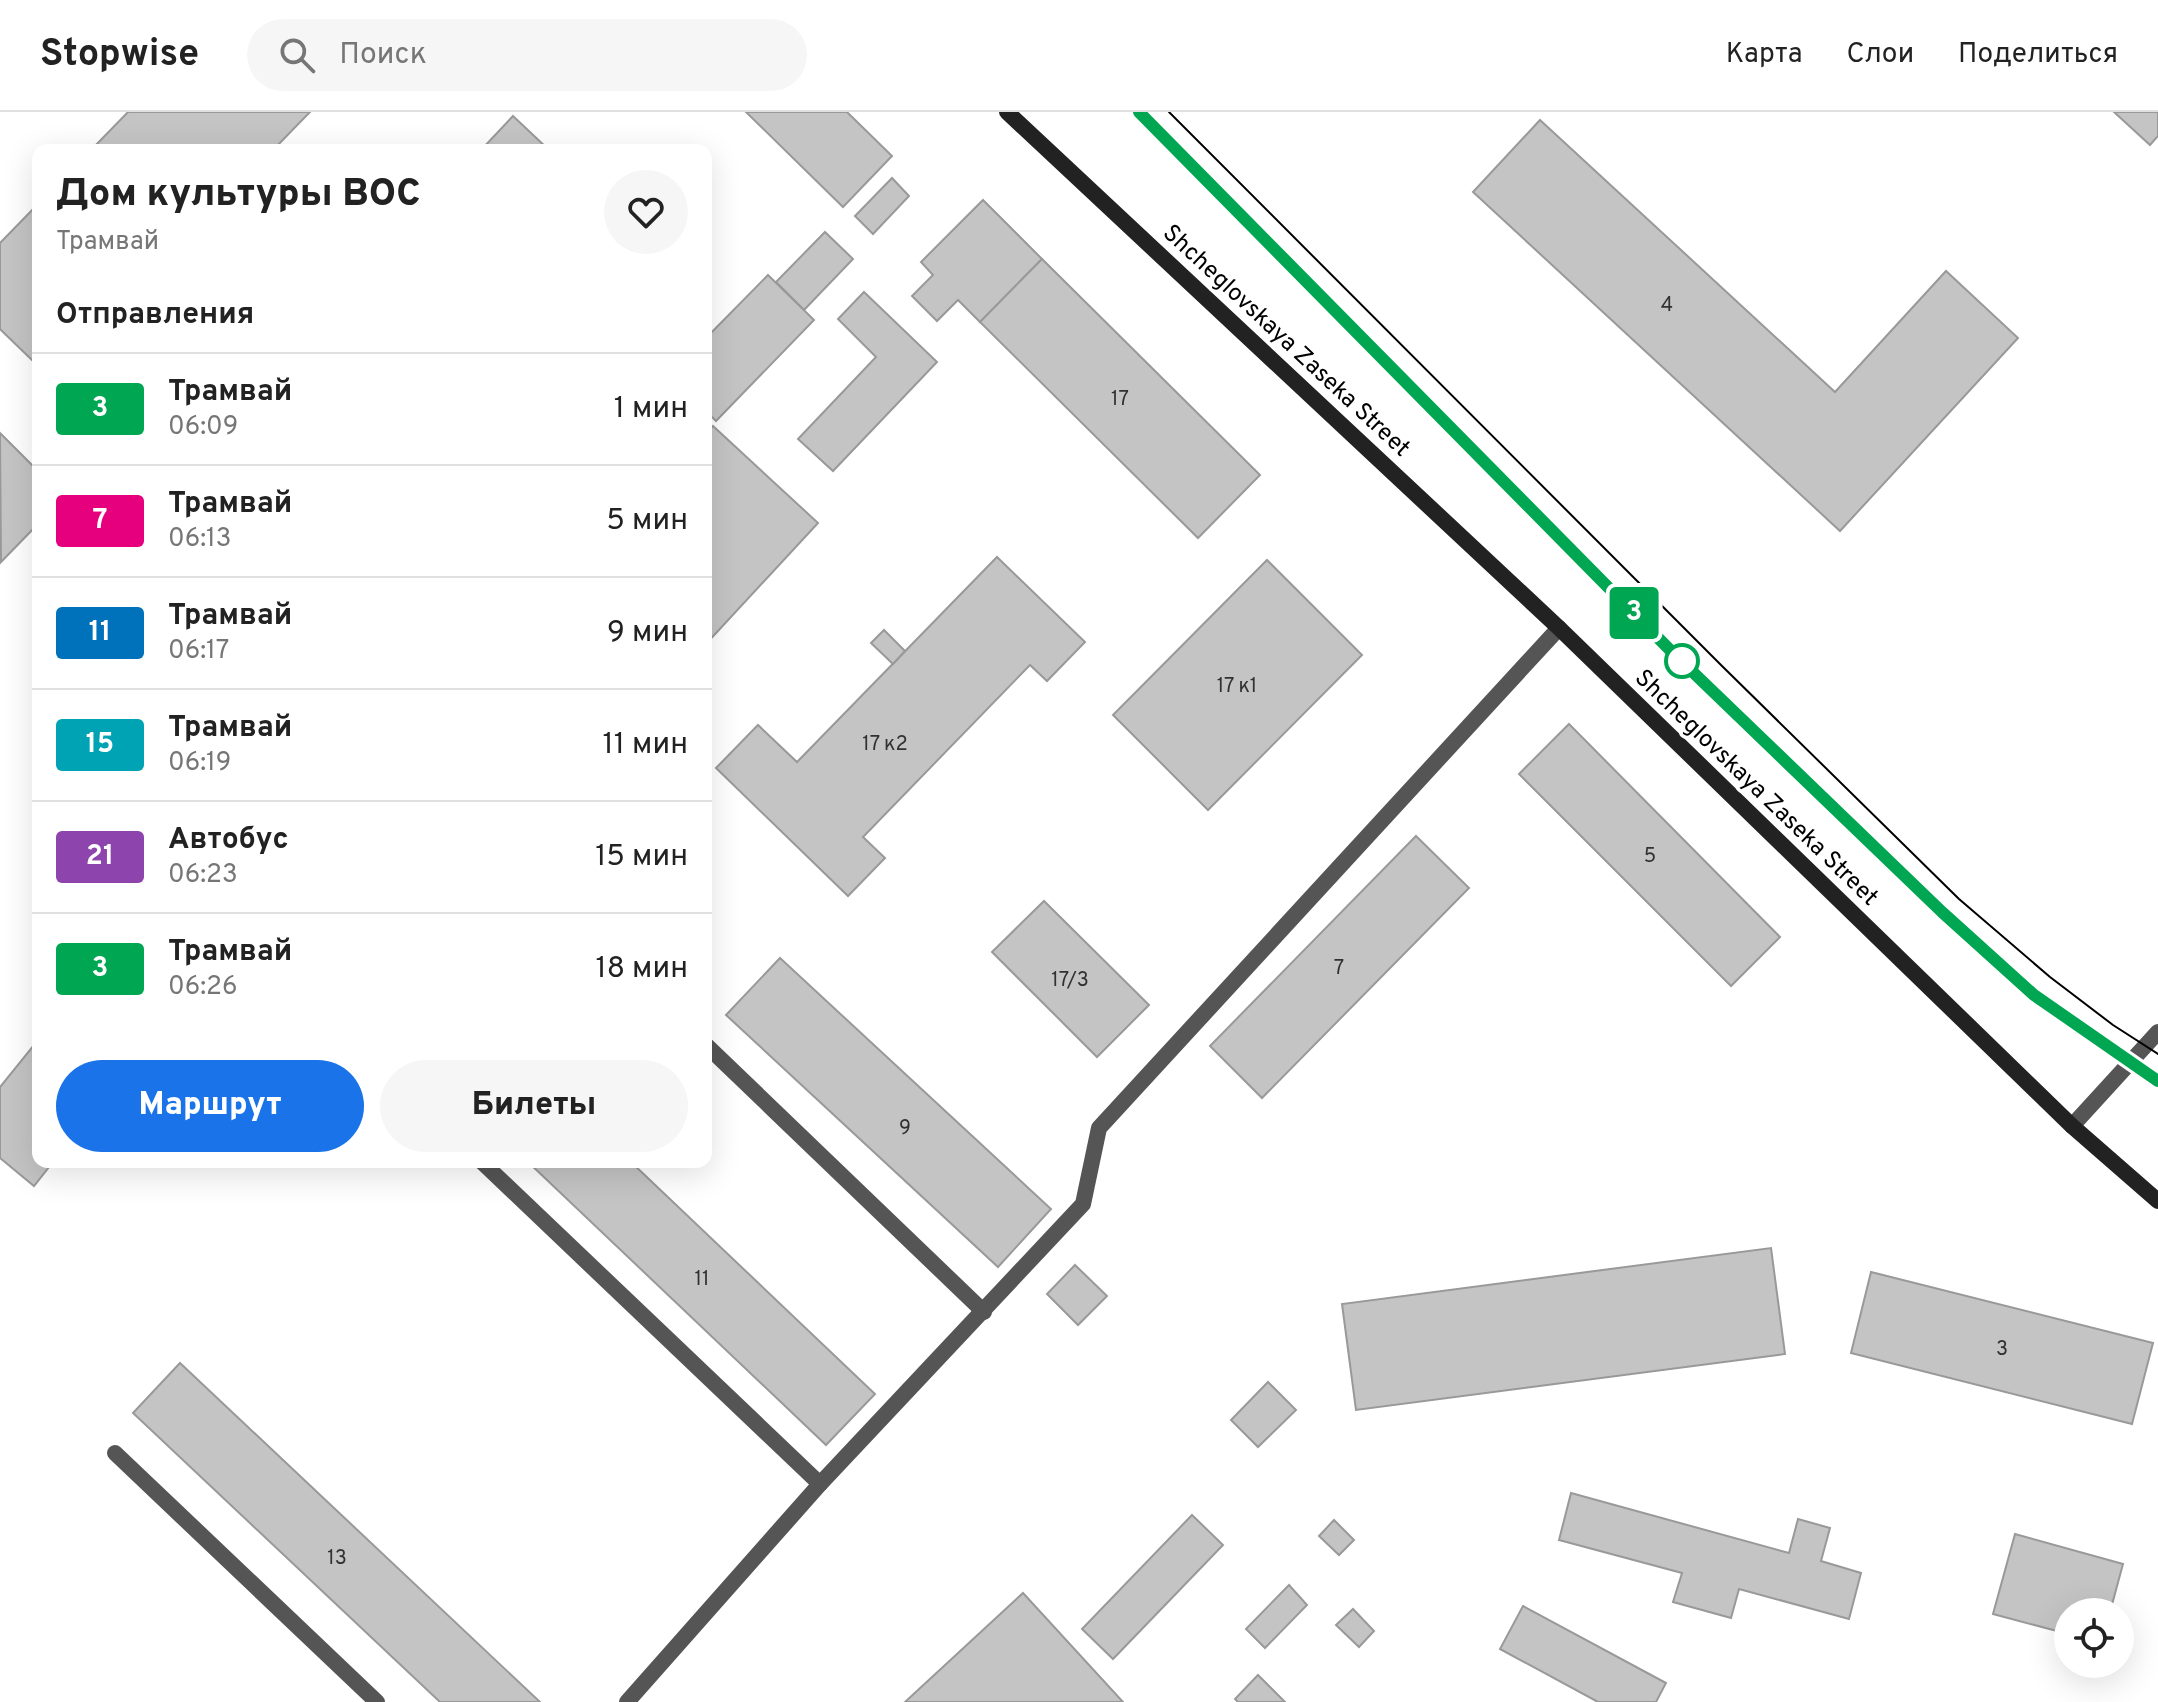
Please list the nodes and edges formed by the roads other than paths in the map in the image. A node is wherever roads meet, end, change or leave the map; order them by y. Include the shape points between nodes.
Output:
1 (1007, 112) edge
2 (1559, 628) junction
3 (2158, 1032) edge
4 (712, 1051) edge
5 (2072, 1126) junction
6 (488, 1168) edge
7 (2158, 1201) edge
8 (984, 1312) junction
9 (115, 1453) dead end
10 (820, 1484) junction
11 (377, 1702) edge
12 (627, 1702) edge

1 - 2 street, Shcheglovskaya Zaseka Street
2 - 5 street, Shcheglovskaya Zaseka Street
2 - 8 lane via 1099,1128 1083,1204
3 - 5 lane
4 - 8 lane
5 - 7 street, Shcheglovskaya Zaseka Street
6 - 10 lane
8 - 10 lane
9 - 11 lane
10 - 12 lane

